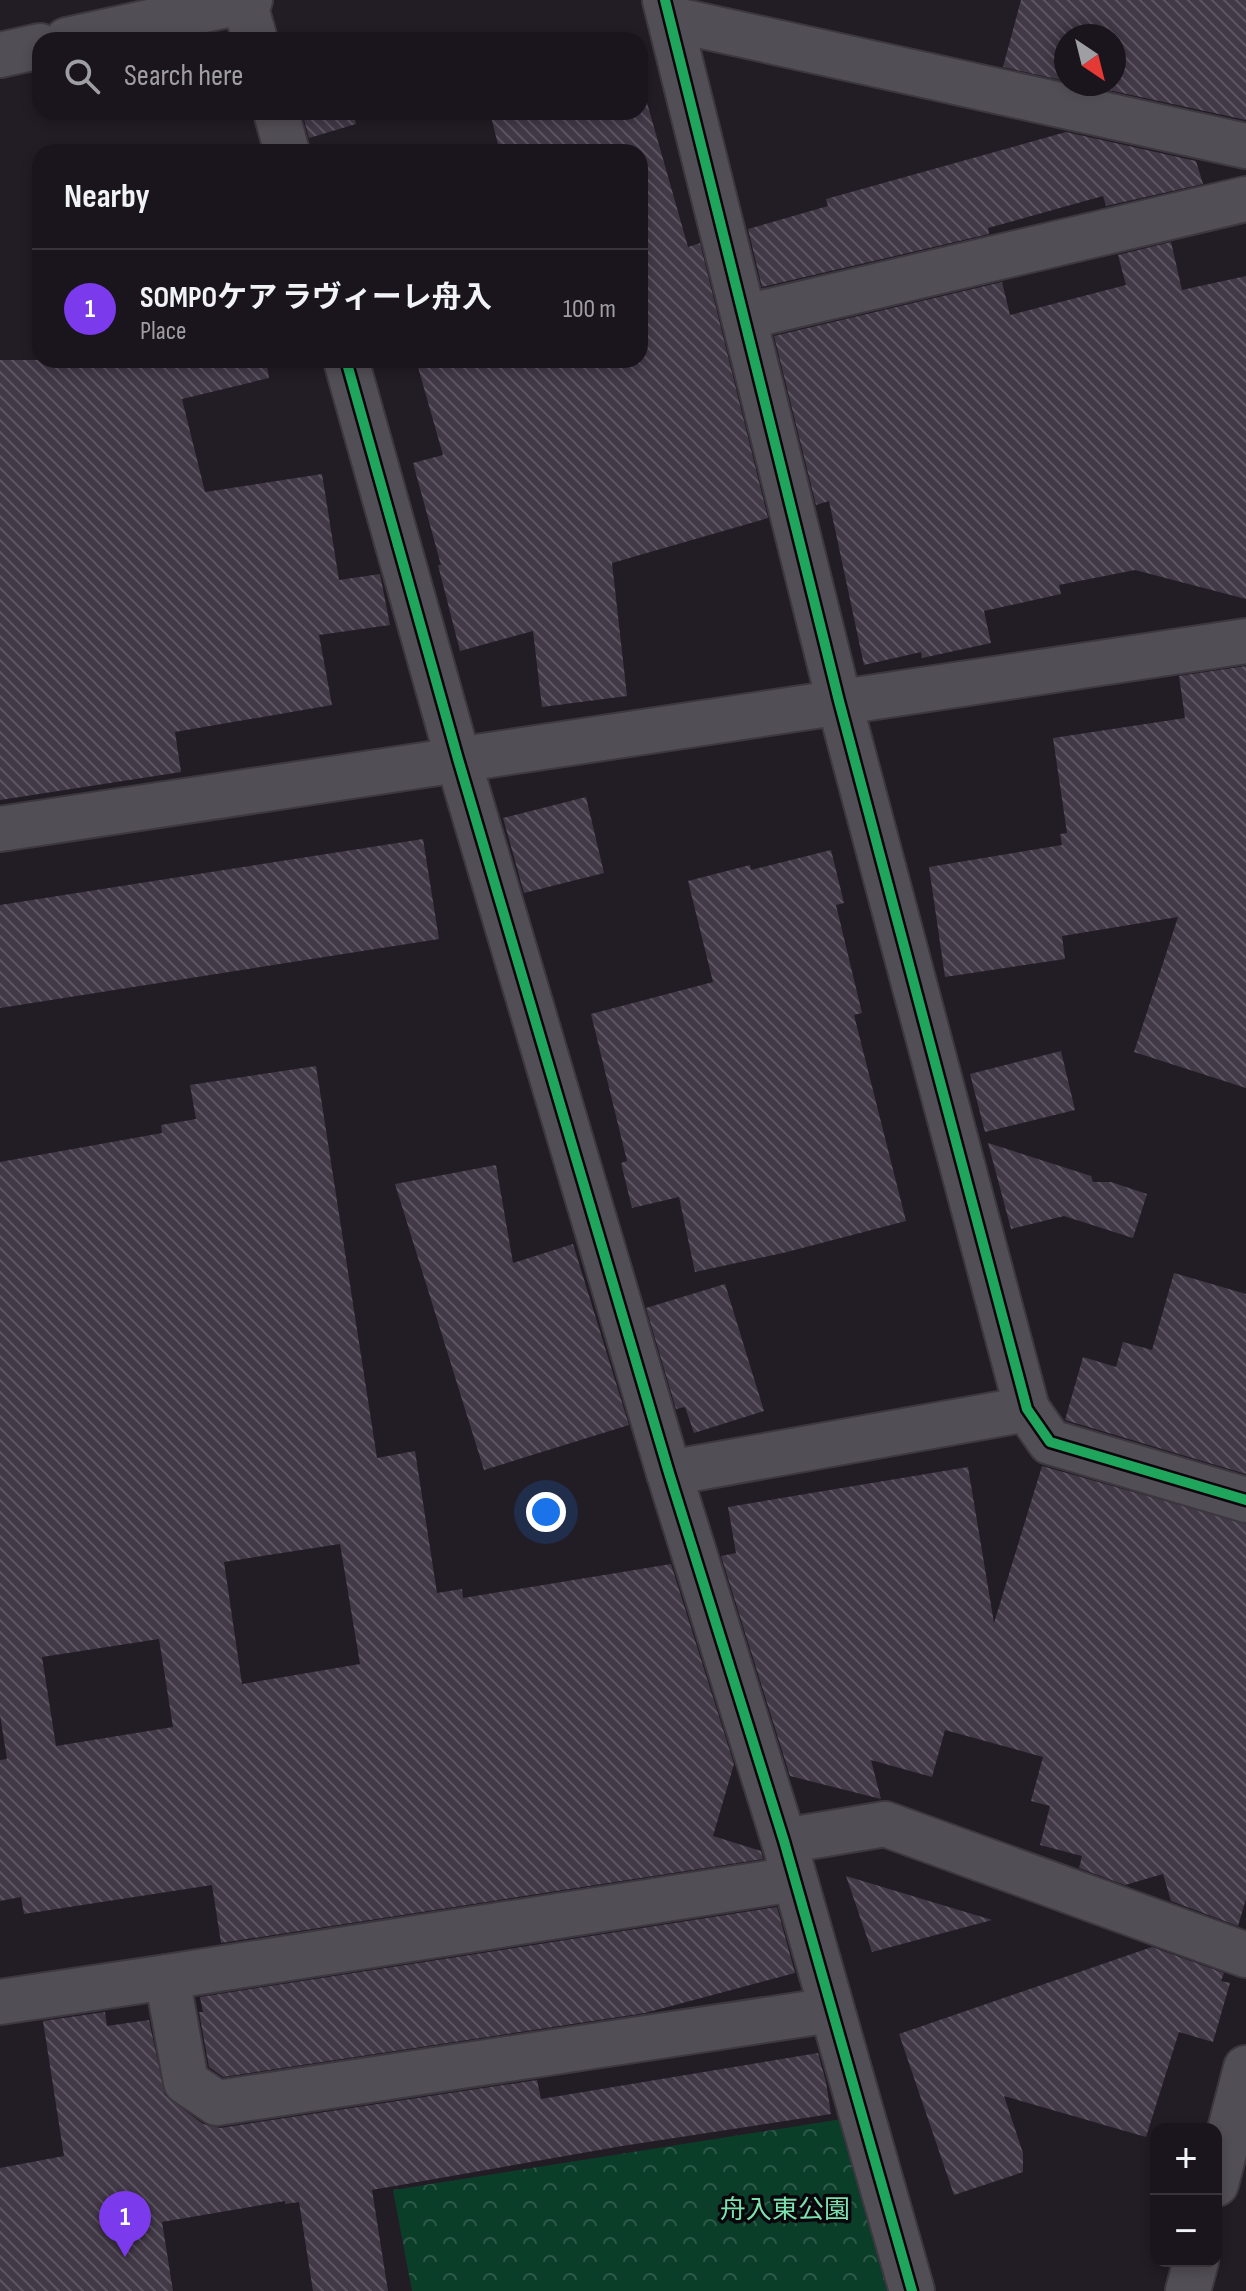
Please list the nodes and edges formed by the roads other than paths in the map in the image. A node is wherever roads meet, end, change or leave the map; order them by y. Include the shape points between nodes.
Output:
1 (668, 9) edge
2 (250, 14) edge
3 (123, 32) edge
4 (32, 48) edge
5 (0, 55) edge
6 (278, 120) edge
7 (285, 144) edge
8 (1246, 146) edge
9 (1246, 199) edge
10 (745, 317) junction
11 (348, 368) edge
12 (1246, 641) edge
13 (839, 701) junction
14 (458, 759) junction
15 (0, 829) edge
16 (1027, 1409) junction
17 (669, 1473) junction
18 (1246, 1500) edge
19 (789, 1860) junction
20 (1246, 1955) edge
21 (167, 1977) junction
22 (0, 2002) edge
23 (831, 2010) junction
24 (1246, 2068) edge
25 (1222, 2161) edge
26 (1194, 2267) edge
27 (912, 2291) edge
28 (1188, 2291) edge

1 - 8 street
1 - 10 street
2 - 3 street
4 - 5 street
6 - 7 street
9 - 10 street
10 - 13 street
11 - 14 street
12 - 13 street
13 - 14 street
13 - 16 street
14 - 15 street
14 - 17 street
16 - 17 street
16 - 18 street via 1050,1442
17 - 19 street
19 - 20 street via 885,1824
19 - 21 street
19 - 23 street
21 - 22 street
21 - 23 street via 186,2082 217,2103
23 - 27 street
24 - 25 street
26 - 28 street

